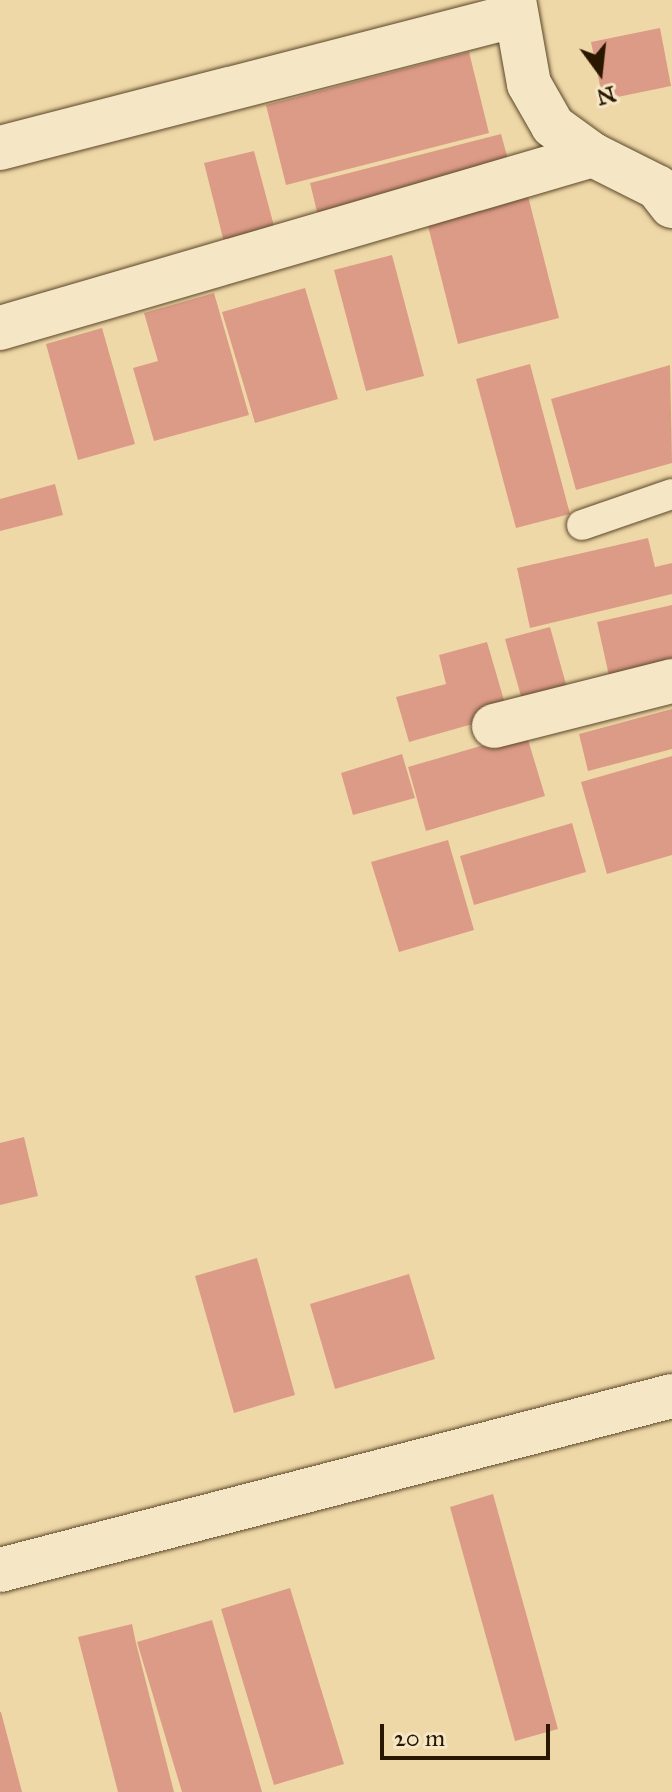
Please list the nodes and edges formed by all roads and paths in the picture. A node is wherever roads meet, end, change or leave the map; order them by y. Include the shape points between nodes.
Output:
1 (513, 8) edge
2 (0, 148) edge
3 (593, 155) junction
4 (672, 206) edge
5 (0, 328) edge
6 (672, 494) edge
7 (582, 525) dead end
8 (672, 681) edge
9 (494, 726) dead end
10 (672, 1396) edge
11 (0, 1570) edge

1 - 2 street
1 - 3 street via 529,84 553,126
3 - 4 street via 657,187
3 - 5 street
6 - 7 lane
8 - 9 street
10 - 11 street

